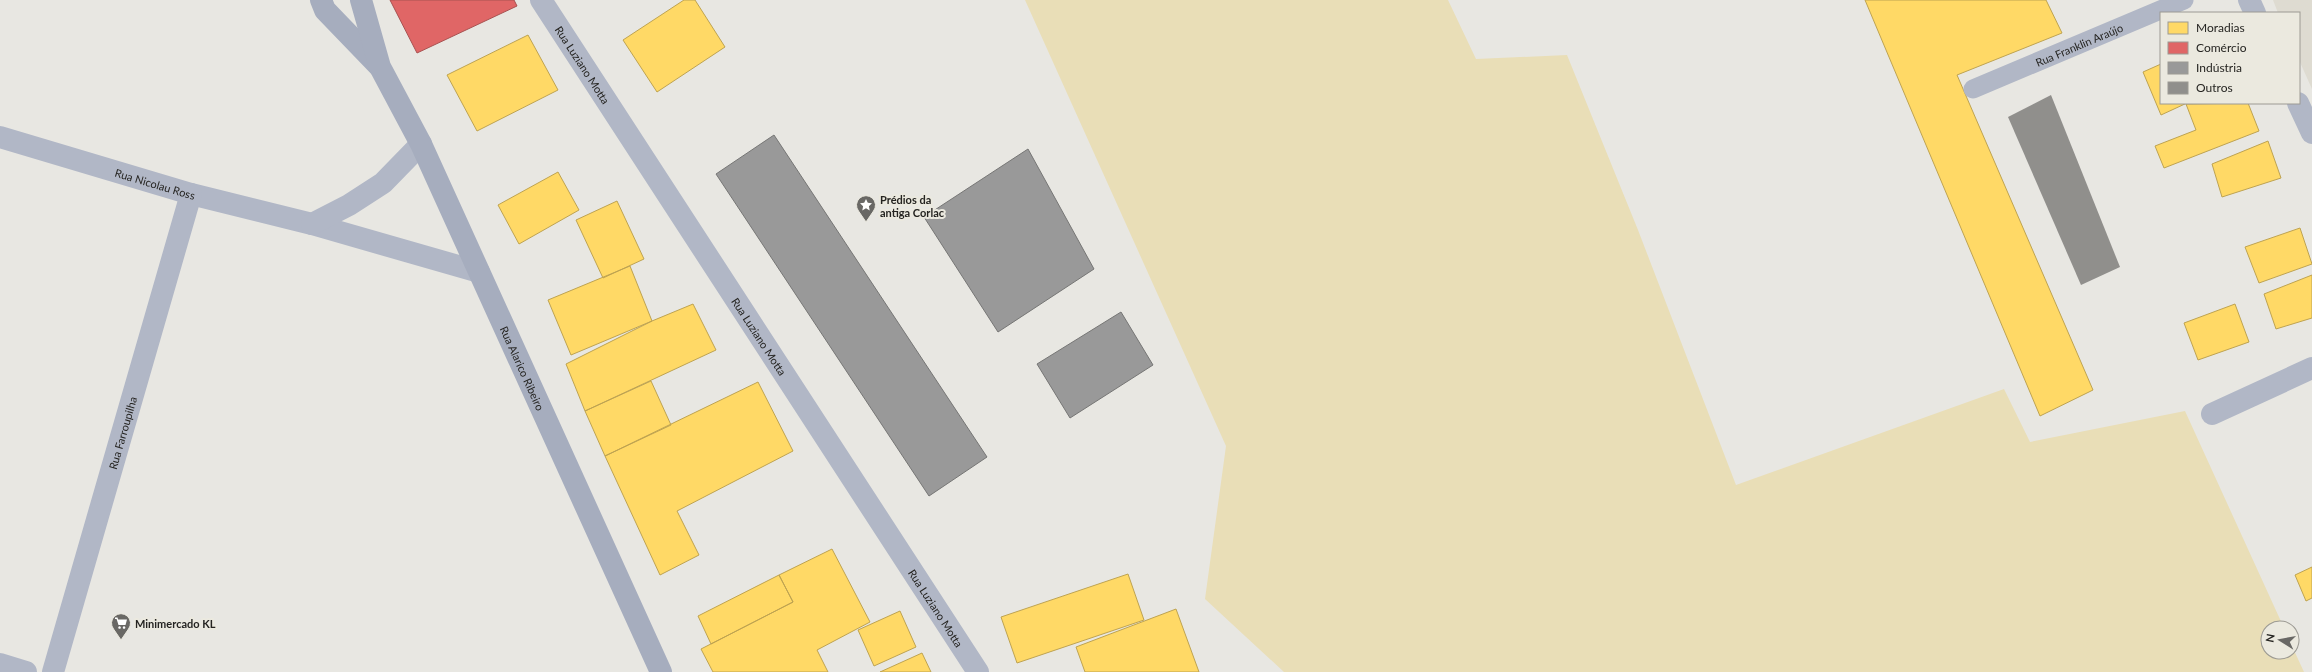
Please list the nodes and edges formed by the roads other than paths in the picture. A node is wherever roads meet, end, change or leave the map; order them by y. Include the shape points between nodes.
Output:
1 (321, 0) edge
2 (361, 0) edge
3 (540, 0) edge
4 (2184, 0) edge
5 (2249, 0) edge
6 (2255, 12) edge
7 (380, 67) junction
8 (1973, 89) dead end
9 (2298, 104) edge
10 (2312, 133) edge
11 (0, 137) edge
12 (421, 144) junction
13 (191, 194) junction
14 (312, 224) junction
15 (479, 272) junction
16 (2312, 368) edge
17 (2212, 414) dead end
18 (0, 664) edge
19 (26, 672) edge
20 (53, 672) edge
21 (661, 672) edge
22 (978, 672) edge

1 - 7 main road, Rua Alarico Ribeiro via 325,10
2 - 7 main road, Rua Alarico Ribeiro
3 - 22 street, Rua Luziano Motta
4 - 8 lane, Rua Franklin Araújo
5 - 6 street
7 - 12 main road, Rua Alarico Ribeiro
9 - 10 street
11 - 13 street, Rua Nicolau Ross
12 - 14 street via 383,183 349,205
12 - 15 main road, Rua Alarico Ribeiro
13 - 14 street, Rua Nicolau Ross
13 - 20 street, Rua Farroupilha
14 - 15 street, Rua Nicolau Ross
15 - 21 main road, Rua Alarico Ribeiro
16 - 17 street
18 - 19 street

